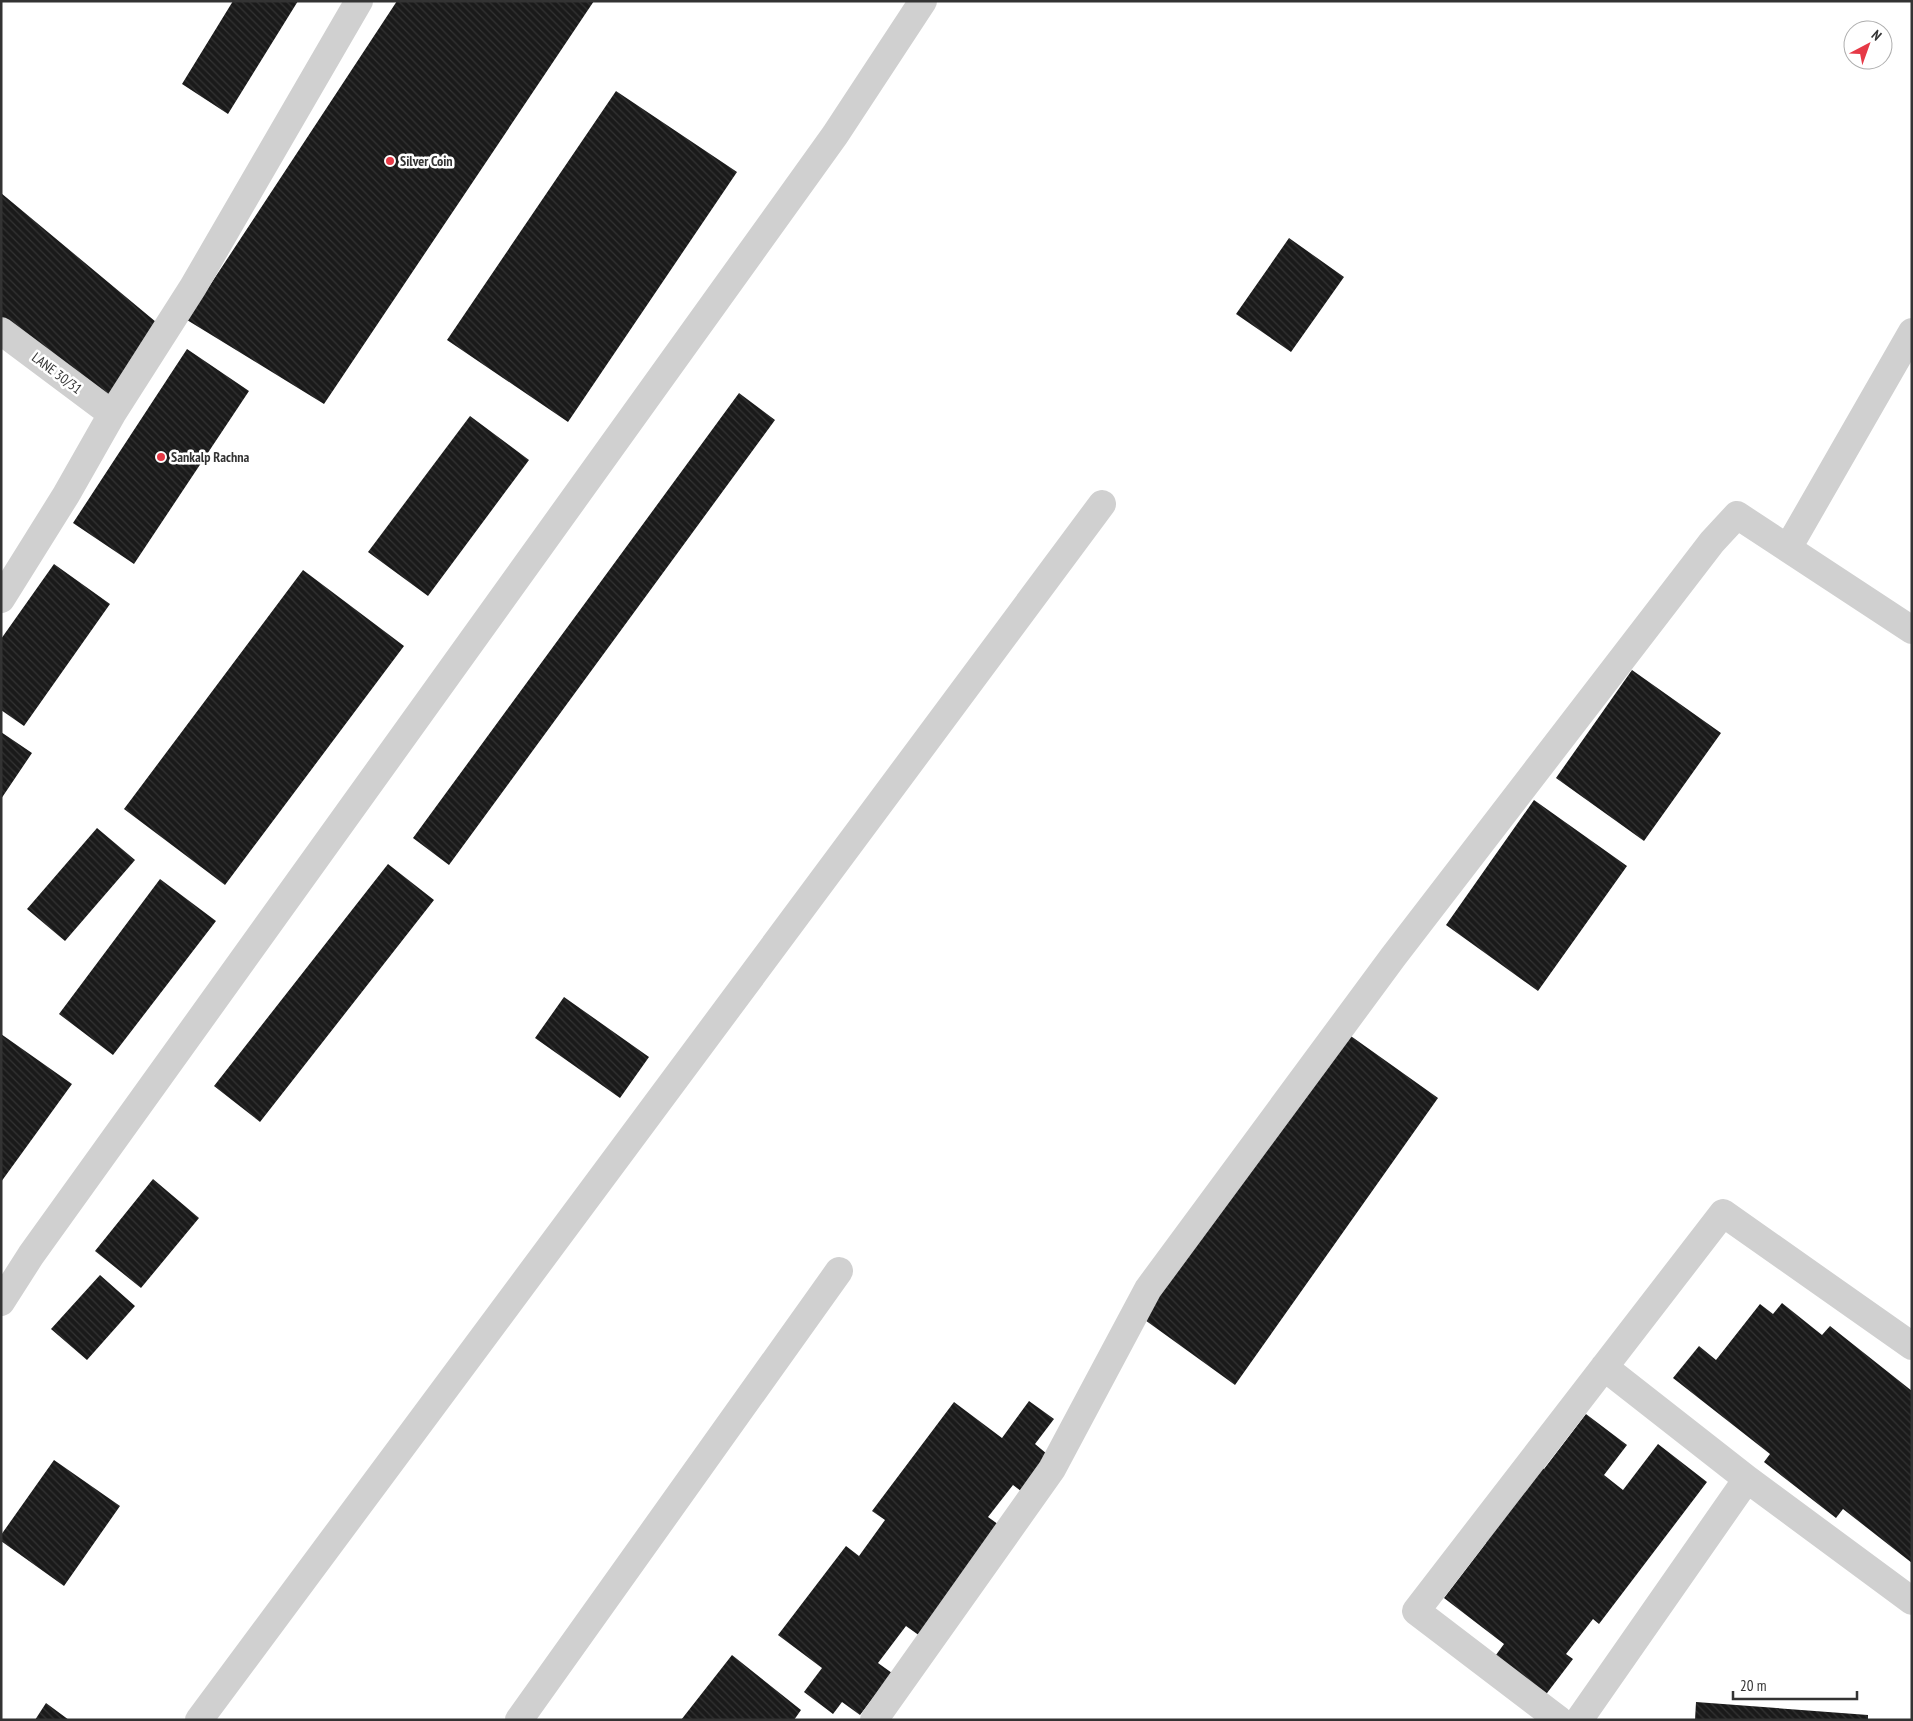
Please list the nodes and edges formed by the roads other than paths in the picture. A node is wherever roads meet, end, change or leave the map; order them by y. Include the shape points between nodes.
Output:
1 (359, 1) edge
2 (923, 1) edge
3 (1, 331) edge
4 (1912, 332) edge
5 (112, 414) junction
6 (1102, 504) dead end
7 (1788, 548) junction
8 (5, 586) edge
9 (1912, 630) edge
10 (839, 1272) dead end
11 (1, 1302) edge
12 (1912, 1346) edge
13 (1604, 1367) junction
14 (1747, 1479) junction
15 (1912, 1601) edge
16 (199, 1720) edge
17 (519, 1720) edge
18 (874, 1720) edge
19 (1559, 1720) edge
20 (1579, 1720) edge

1 - 5 street via 193,287
2 - 11 street via 829,143 31,1255
3 - 5 street, LANE 30/31
4 - 7 street
5 - 8 street via 66,495
6 - 16 street
7 - 9 street
7 - 18 street via 1737,515 1712,542 1393,957 1148,1290 1052,1469
10 - 17 street
12 - 13 street via 1723,1212
13 - 14 street
13 - 19 street via 1416,1611
14 - 15 street
14 - 20 street

